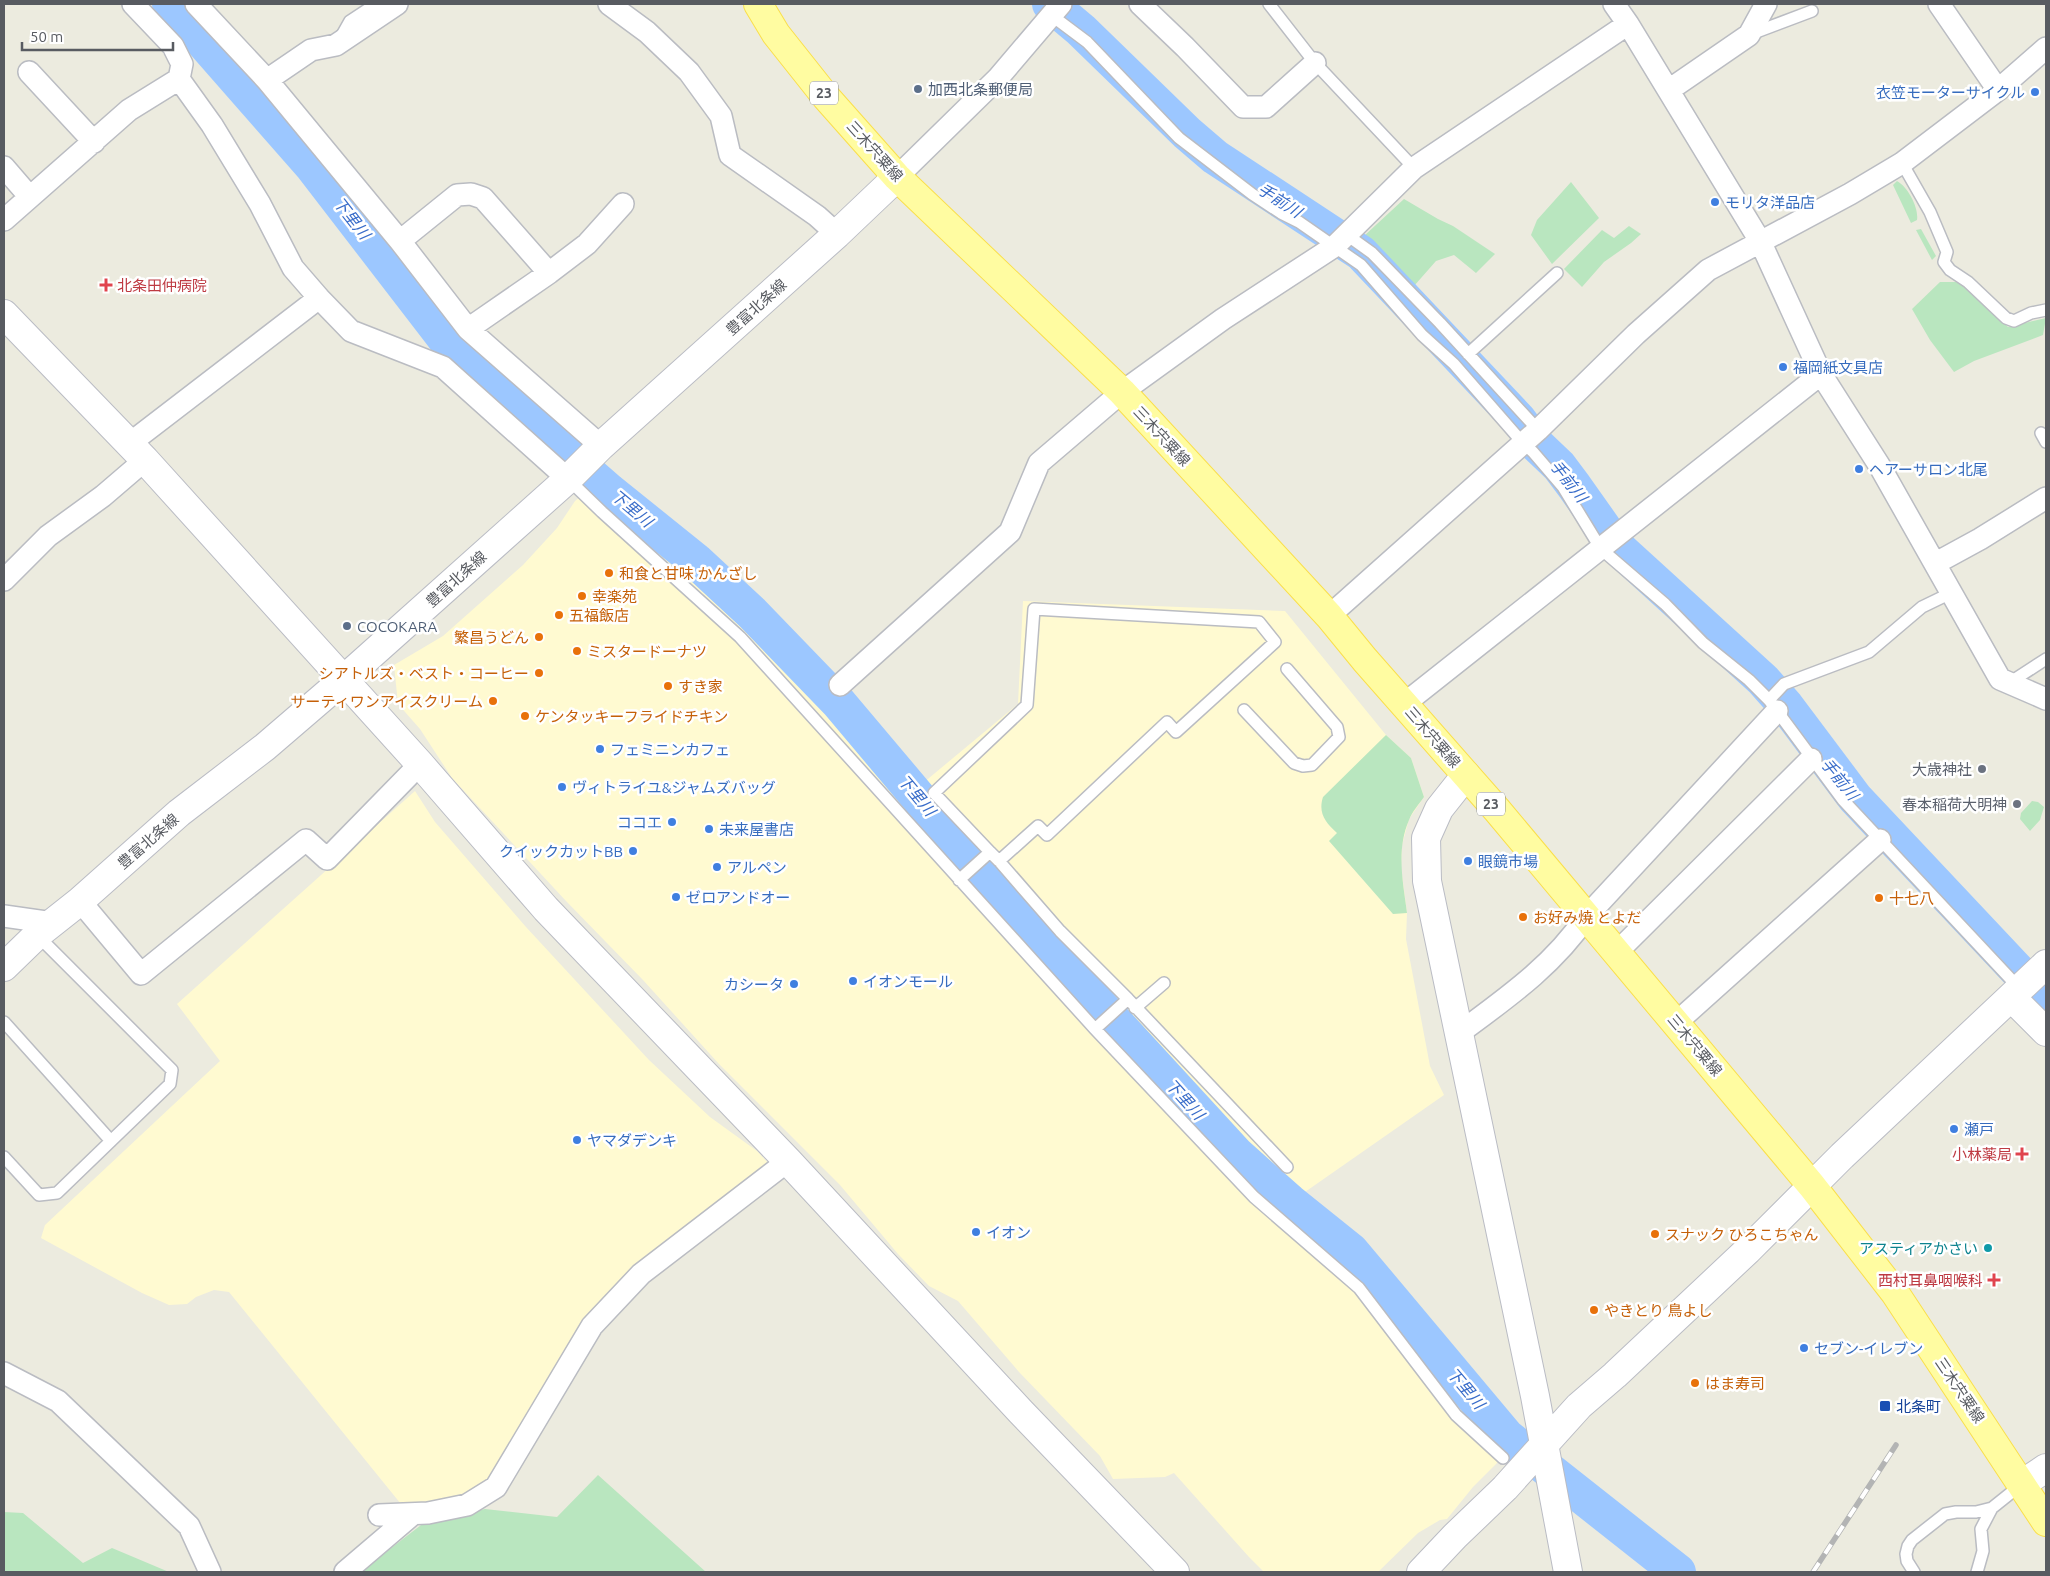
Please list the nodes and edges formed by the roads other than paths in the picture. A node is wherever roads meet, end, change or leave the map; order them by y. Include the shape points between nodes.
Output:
1 (134, 4) edge
2 (196, 4) edge
3 (376, 4) edge
4 (397, 4) edge
5 (609, 4) edge
6 (758, 4) edge
7 (1140, 4) edge
8 (1269, 4) edge
9 (1614, 4) edge
10 (1766, 4) edge
11 (1940, 4) edge
12 (1056, 9) edge
13 (1812, 11) dead end
14 (1628, 24) junction
15 (1749, 35) junction
16 (336, 45) junction
17 (2046, 48) edge
18 (1315, 63) junction
19 (29, 72) dead end
20 (179, 79) junction
21 (267, 80) junction
22 (1669, 90) junction
23 (1998, 90) junction
24 (94, 142) junction
25 (1902, 163) junction
26 (4, 167) edge
27 (1414, 168) junction
28 (897, 177) junction
29 (29, 196) junction
30 (624, 204) dead end
31 (4, 220) edge
32 (837, 234) junction
33 (1341, 240) junction
34 (400, 241) junction
35 (1760, 241) junction
36 (549, 273) junction
37 (1557, 273) dead end
38 (319, 298) junction
39 (2046, 310) edge
40 (4, 314) edge
41 (468, 329) junction
42 (1468, 354) junction
43 (1821, 374) junction
44 (1122, 392) junction
45 (1530, 436) junction
46 (598, 450) junction
47 (137, 452) junction
48 (568, 479) junction
49 (2046, 498) edge
50 (1609, 543) junction
51 (1936, 563) junction
52 (4, 580) edge
53 (1952, 592) junction
54 (1329, 616) junction
55 (2046, 659) edge
56 (1287, 669) dead end
57 (343, 680) junction
58 (2009, 683) junction
59 (840, 685) dead end
60 (2046, 699) edge
61 (1404, 704) junction
62 (1773, 705) junction
63 (1244, 710) dead end
64 (1811, 759) junction
65 (420, 764) junction
66 (1466, 775) junction
67 (1880, 840) junction
68 (990, 852) junction
69 (999, 861) junction
70 (959, 880) junction
71 (80, 901) junction
72 (4, 916) edge
73 (1586, 917) junction
74 (45, 929) junction
75 (1617, 952) junction
76 (2046, 964) edge
77 (4, 967) edge
78 (1164, 983) dead end
79 (2016, 994) junction
80 (1128, 999) junction
81 (1136, 1008) junction
82 (4, 1022) edge
83 (1677, 1022) junction
84 (1095, 1029) junction
85 (2046, 1032) edge
86 (1458, 1034) junction
87 (111, 1141) junction
88 (4, 1157) edge
89 (788, 1162) junction
90 (1286, 1167) dead end
91 (1812, 1186) junction
92 (4, 1373) edge
93 (1544, 1444) junction
94 (1503, 1458) dead end
95 (2046, 1468) edge
96 (2022, 1484) junction
97 (1992, 1508) junction
98 (413, 1514) junction
99 (379, 1515) dead end
100 (2046, 1522) edge
101 (210, 1572) edge
102 (345, 1572) edge
103 (1175, 1572) edge
104 (1421, 1572) edge
105 (1568, 1572) edge
106 (1914, 1572) edge
107 (1978, 1572) edge

1 - 20 street via 173,46 182,64
2 - 21 street
3 - 16 lane via 350,21
4 - 16 street
5 - 32 street via 647,32 689,72 721,116 730,155 817,216
6 - 28 main road, 三木宍粟線 / 23 via 776,34 826,97
7 - 18 street via 1244,107 1266,107
8 - 18 lane
9 - 14 street
10 - 15 street
11 - 23 street
12 - 28 street via 998,78
12 - 33 lane via 1179,138 1252,194
13 - 15 lane
14 - 22 street
14 - 27 street
15 - 22 street
16 - 21 street via 311,50
17 - 23 street
18 - 27 lane
19 - 24 street
20 - 24 street via 129,110
20 - 38 street via 212,125 294,268
21 - 34 street
22 - 35 street
23 - 25 street
24 - 29 street
25 - 35 street
25 - 39 lane via 1930,212 1946,252 1944,262 1950,270 1968,282 2006,318 2014,321
26 - 29 street
27 - 33 street
28 - 32 street, 豊富北条線
28 - 44 main road, 三木宍粟線 / 23
29 - 31 street
30 - 36 street via 587,244
32 - 46 street, 豊富北条線
33 - 42 lane via 1372,253
33 - 44 street
33 - 45 lane via 1422,335
34 - 36 street via 458,195 471,194 483,198
34 - 41 street
35 - 43 street
35 - 45 street via 1708,270
36 - 41 street
37 - 42 lane
38 - 47 street
38 - 48 street via 352,330 443,367
40 - 47 street
41 - 46 street
42 - 45 lane
43 - 50 street
43 - 51 street
44 - 54 main road, 三木宍粟線 / 23
44 - 59 street via 1039,463 1010,532
45 - 50 lane via 1533,452
45 - 54 street
46 - 48 street, 豊富北条線
47 - 52 street via 103,496 48,536
47 - 57 street
48 - 57 street, 豊富北条線
48 - 70 lane via 740,637
49 - 51 street
50 - 61 street
50 - 62 lane via 1703,643 1749,680
51 - 53 street
53 - 58 street via 2000,679
53 - 62 lane via 1922,607 1870,652 1784,684
54 - 61 main road, 三木宍粟線 / 23
55 - 58 lane
56 - 63 lane via 1337,727 1339,737 1312,765 1294,763
57 - 65 street
57 - 71 street, 豊富北条線 via 265,747 179,813
58 - 60 street
61 - 66 main road, 三木宍粟線 / 23
62 - 64 lane
62 - 73 street
64 - 67 lane
64 - 75 street
65 - 71 street via 327,859 306,840 141,974
65 - 89 street via 546,909
66 - 73 main road, 三木宍粟線 / 23
66 - 86 street via 1439,809 1426,838 1427,881
67 - 79 lane
67 - 83 street
68 - 69 lane
68 - 69 lane via 934,793 1026,705 1034,609 1259,622 1275,642 1176,732 1167,722 1047,835 1038,826
68 - 70 lane
69 - 80 lane via 1060,931
70 - 84 lane
71 - 74 street, 豊富北条線
72 - 74 street
73 - 75 main road, 三木宍粟線 / 23
73 - 86 street via 1572,937 1529,982
74 - 77 street, 豊富北条線
74 - 87 lane via 172,1070 170,1084
75 - 83 main road, 三木宍粟線 / 23
76 - 79 street
78 - 81 lane
79 - 85 street
79 - 91 street
80 - 81 lane
80 - 84 lane
81 - 90 lane
82 - 87 lane
83 - 91 main road, 三木宍粟線 / 23
84 - 94 lane via 1254,1197 1359,1288 1456,1415
86 - 93 street
87 - 88 lane via 57,1193 39,1195
89 - 98 street via 641,1274 592,1326 496,1487 467,1505
89 - 103 street
91 - 93 street via 1761,1238 1579,1406
91 - 96 main road, 三木宍粟線 / 23 via 1895,1293
92 - 101 street via 58,1401 189,1526
93 - 104 street
93 - 105 street
95 - 96 street
96 - 97 lane
96 - 100 main road, 三木宍粟線 / 23
97 - 106 lane via 1945,1514 1912,1540 1906,1554
97 - 107 lane via 1982,1530 1983,1551
98 - 99 street
98 - 102 street

